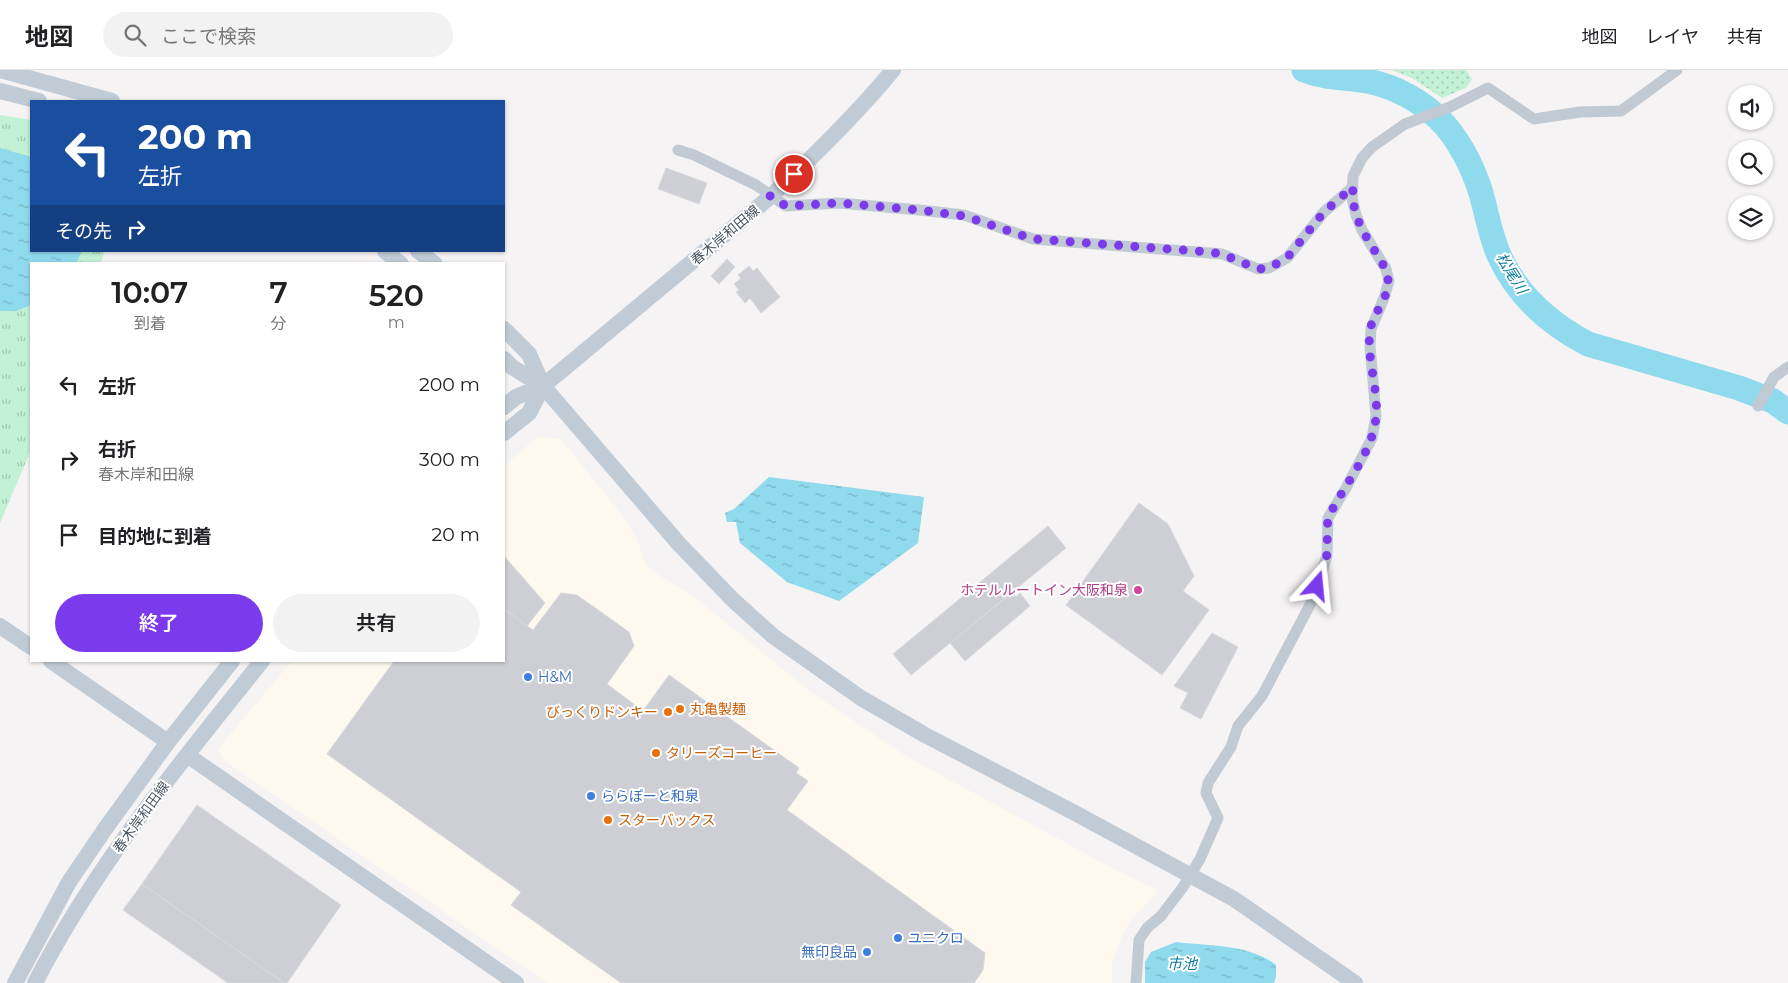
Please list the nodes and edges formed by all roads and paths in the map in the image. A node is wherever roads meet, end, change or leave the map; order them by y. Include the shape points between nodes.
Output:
1 (0, 70) edge
2 (893, 70) edge
3 (1677, 70) edge
4 (0, 91) edge
5 (35, 100) edge
6 (108, 100) edge
7 (678, 150) dead end
8 (1353, 187) junction
9 (770, 196) junction
10 (386, 252) edge
11 (419, 252) edge
12 (399, 262) edge
13 (432, 262) edge
14 (505, 330) edge
15 (505, 360) edge
16 (1788, 367) edge
17 (543, 386) junction
18 (505, 406) edge
19 (1758, 406) dead end
20 (505, 432) edge
21 (0, 626) edge
22 (30, 647) edge
23 (52, 662) edge
24 (231, 662) edge
25 (261, 662) edge
26 (168, 742) junction
27 (187, 754) junction
28 (1191, 874) junction
29 (15, 983) edge
30 (35, 983) edge
31 (516, 983) edge
32 (1136, 983) edge
33 (1355, 983) edge

1 - 6 street
2 - 9 street, 春木岸和田線
3 - 8 street via 1621,111 1580,112 1534,119 1488,88 1405,124 1372,147 1353,176
4 - 5 street
7 - 9 street via 756,185
8 - 9 street via 1324,212 1287,258 1269,268 1258,269 1222,254 1033,239 964,216 839,203 786,206
8 - 28 street via 1356,215 1386,269 1389,281 1370,329 1376,416 1372,438 1328,518 1327,556 1312,601 1262,696 1238,726 1231,747 1208,783 1206,792 1218,818
9 - 17 street, 春木岸和田線
10 - 12 street
11 - 13 street
14 - 17 street via 529,354
15 - 17 street
16 - 19 street via 1774,377
17 - 18 street, 春木岸和田線 via 516,397
17 - 20 street, 春木岸和田線 via 529,413
17 - 28 street via 679,544 732,600 773,636 861,698 925,735
21 - 22 street
23 - 26 street
24 - 26 street, 春木岸和田線
25 - 27 street, 春木岸和田線
26 - 29 street, 春木岸和田線 via 69,882
27 - 30 street, 春木岸和田線 via 87,893
27 - 31 street
28 - 32 street via 1139,940
28 - 33 street via 1234,899

